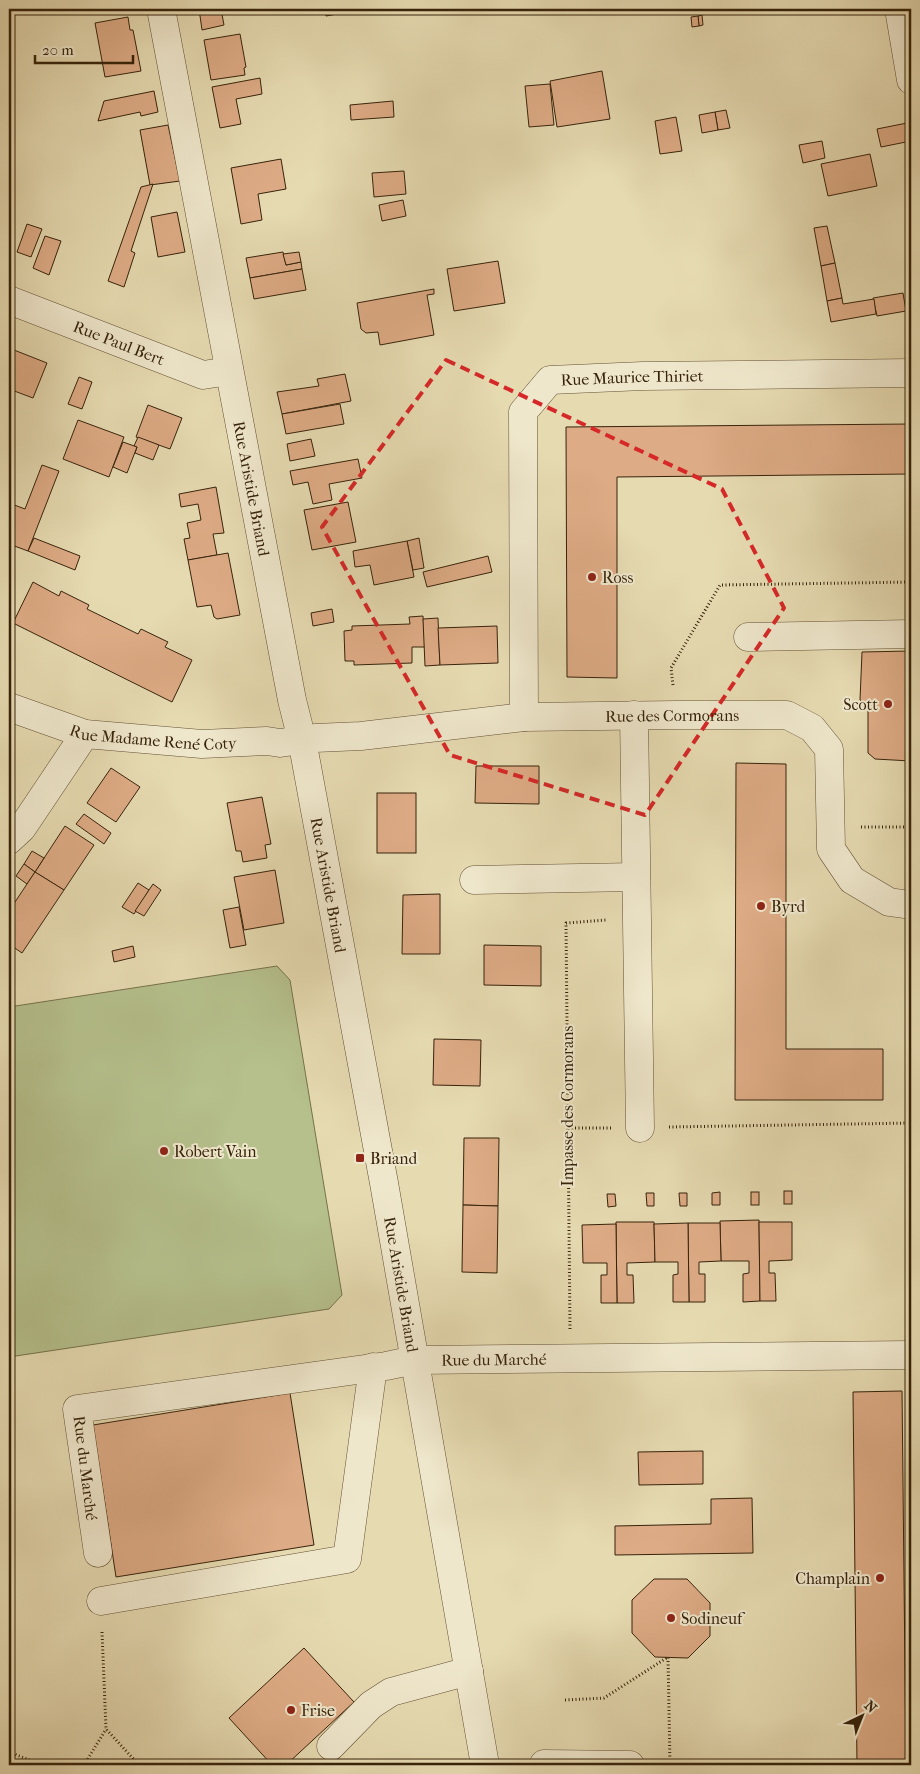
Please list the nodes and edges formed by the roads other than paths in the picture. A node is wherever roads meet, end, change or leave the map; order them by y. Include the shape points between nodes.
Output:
1 (161, 9) edge
2 (899, 9) edge
3 (911, 80) edge
4 (9, 300) edge
5 (229, 371) junction
6 (911, 373) edge
7 (911, 634) edge
8 (748, 637) dead end
9 (9, 707) edge
10 (634, 715) junction
11 (524, 717) junction
12 (85, 734) junction
13 (302, 740) junction
14 (9, 840) edge
15 (636, 877) junction
16 (474, 880) dead end
17 (911, 905) edge
18 (640, 1128) road end
19 (911, 1355) edge
20 (415, 1360) junction
21 (373, 1367) junction
22 (98, 1554) dead end
23 (101, 1602) road end
24 (469, 1671) junction
25 (331, 1746) dead end
26 (485, 1765) edge
27 (544, 1765) edge
28 (630, 1765) edge

1 - 5 street, Rue Aristide Briand
2 - 3 street
4 - 5 street, Rue Paul Bert via 203,375
5 - 13 street, Rue Aristide Briand
6 - 11 street, Rue Maurice Thiriet via 550,380 522,412
7 - 8 street
9 - 12 street, Rue Madame René Coty
10 - 11 street, Rue des Cormorans
10 - 15 street
10 - 17 street, Rue des Cormorans via 787,716 812,728 829,749 831,848 852,880 889,902
11 - 13 street, Rue des Cormorans
12 - 13 street, Rue Madame René Coty via 202,744
12 - 14 street via 22,828
13 - 20 street, Rue Aristide Briand
15 - 16 street
15 - 18 street
19 - 20 street, Rue du Marché
20 - 21 street, Rue du Marché
20 - 24 street, Rue Aristide Briand
21 - 22 street, Rue du Marché via 77,1409
21 - 23 street via 347,1559
24 - 25 street via 391,1692 371,1705
24 - 26 street, Rue Aristide Briand
27 - 28 street

